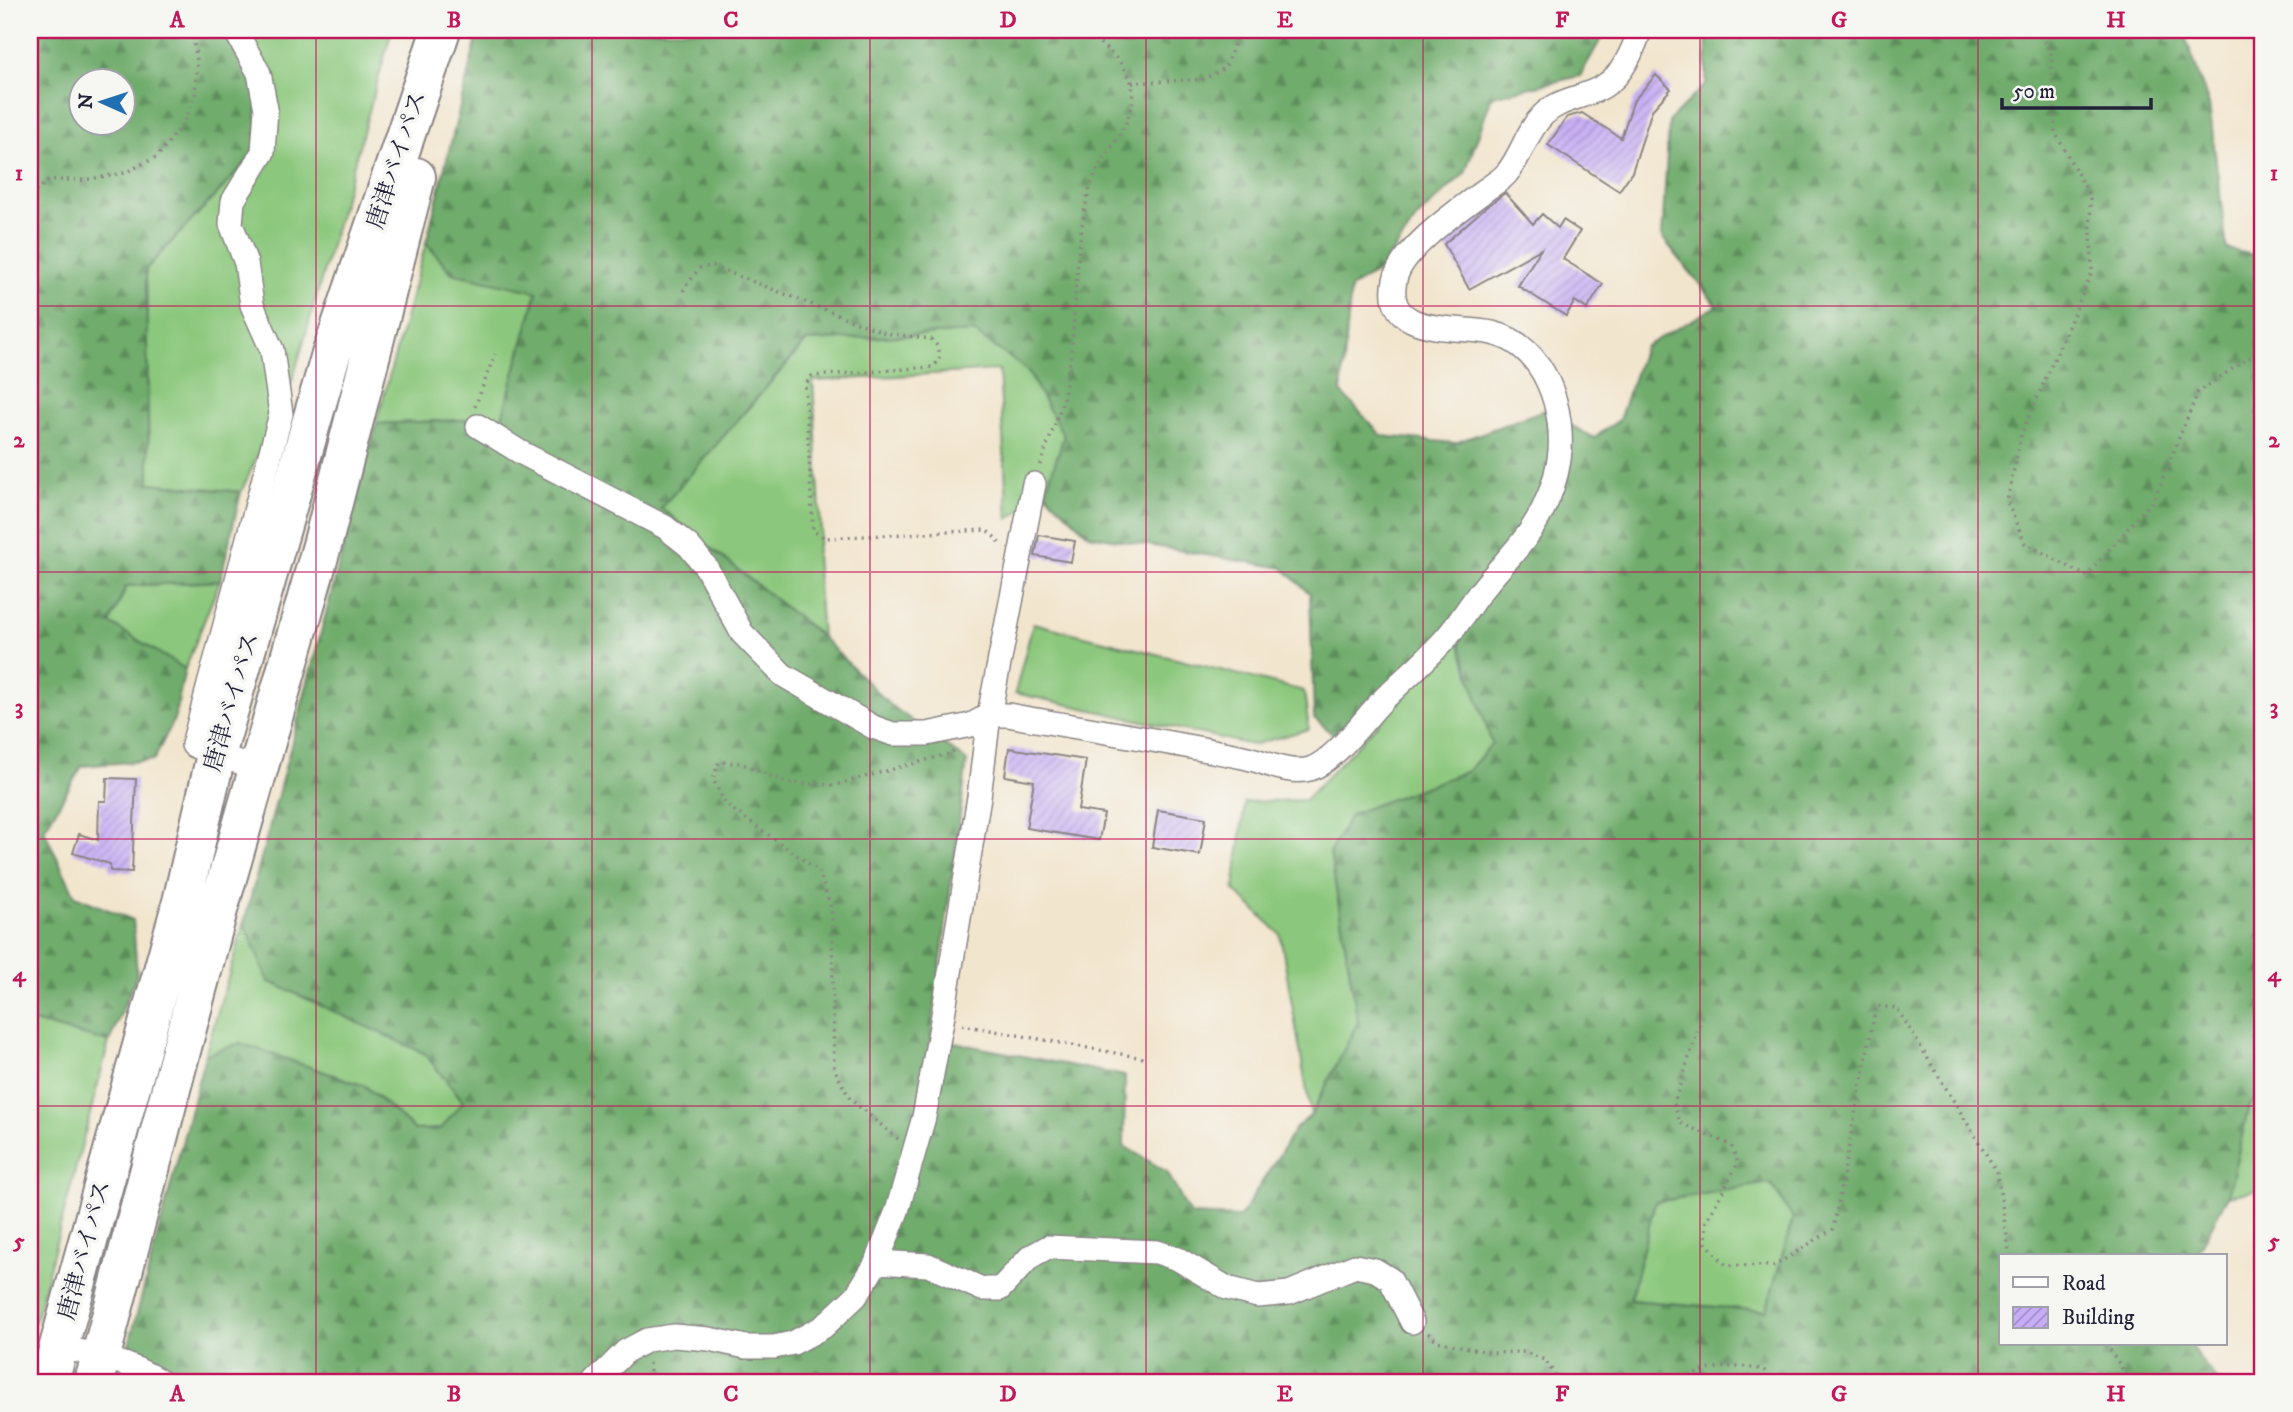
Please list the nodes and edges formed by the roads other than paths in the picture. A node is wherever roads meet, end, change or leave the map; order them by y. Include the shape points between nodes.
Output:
1 (235, 30) edge
2 (440, 30) edge
3 (455, 30) edge
4 (1640, 30) edge
5 (478, 426) road end
6 (1034, 484) road end
7 (980, 720) junction
8 (216, 755) junction
9 (258, 768) junction
10 (877, 1262) junction
11 (1412, 1322) road end
12 (54, 1364) edge
13 (98, 1369) edge
14 (161, 1382) edge
15 (594, 1382) edge

1 - 8 street via 259,73 267,109 262,152 233,201 231,225 246,262 252,305 272,350 281,414 193,745
2 - 8 highway, 唐津バイパス via 329,361
3 - 9 highway, 唐津バイパス via 323,542
4 - 7 street via 1622,71 1604,86 1545,113 1507,174 1441,222 1395,277 1394,296 1400,310 1414,323 1492,333 1514,341 1535,360 1555,399 1561,428 1559,461 1550,493 1531,531 1448,636 1325,761 1308,769 1290,770 1008,715
5 - 7 street via 665,527 689,546 743,633 783,675 893,734 928,734
6 - 7 street
7 - 10 street via 979,797 942,1021 915,1153
8 - 9 street
8 - 12 highway, 唐津バイパス via 182,902
9 - 13 highway, 唐津バイパス
10 - 11 street via 928,1265 982,1290 1000,1289 1030,1257 1048,1247 1157,1252 1227,1288 1258,1296 1289,1293 1354,1266 1390,1279
10 - 15 street via 856,1296 823,1326 793,1343 746,1347 674,1336 647,1340 626,1351
12 - 13 street
13 - 14 street via 146,1372

